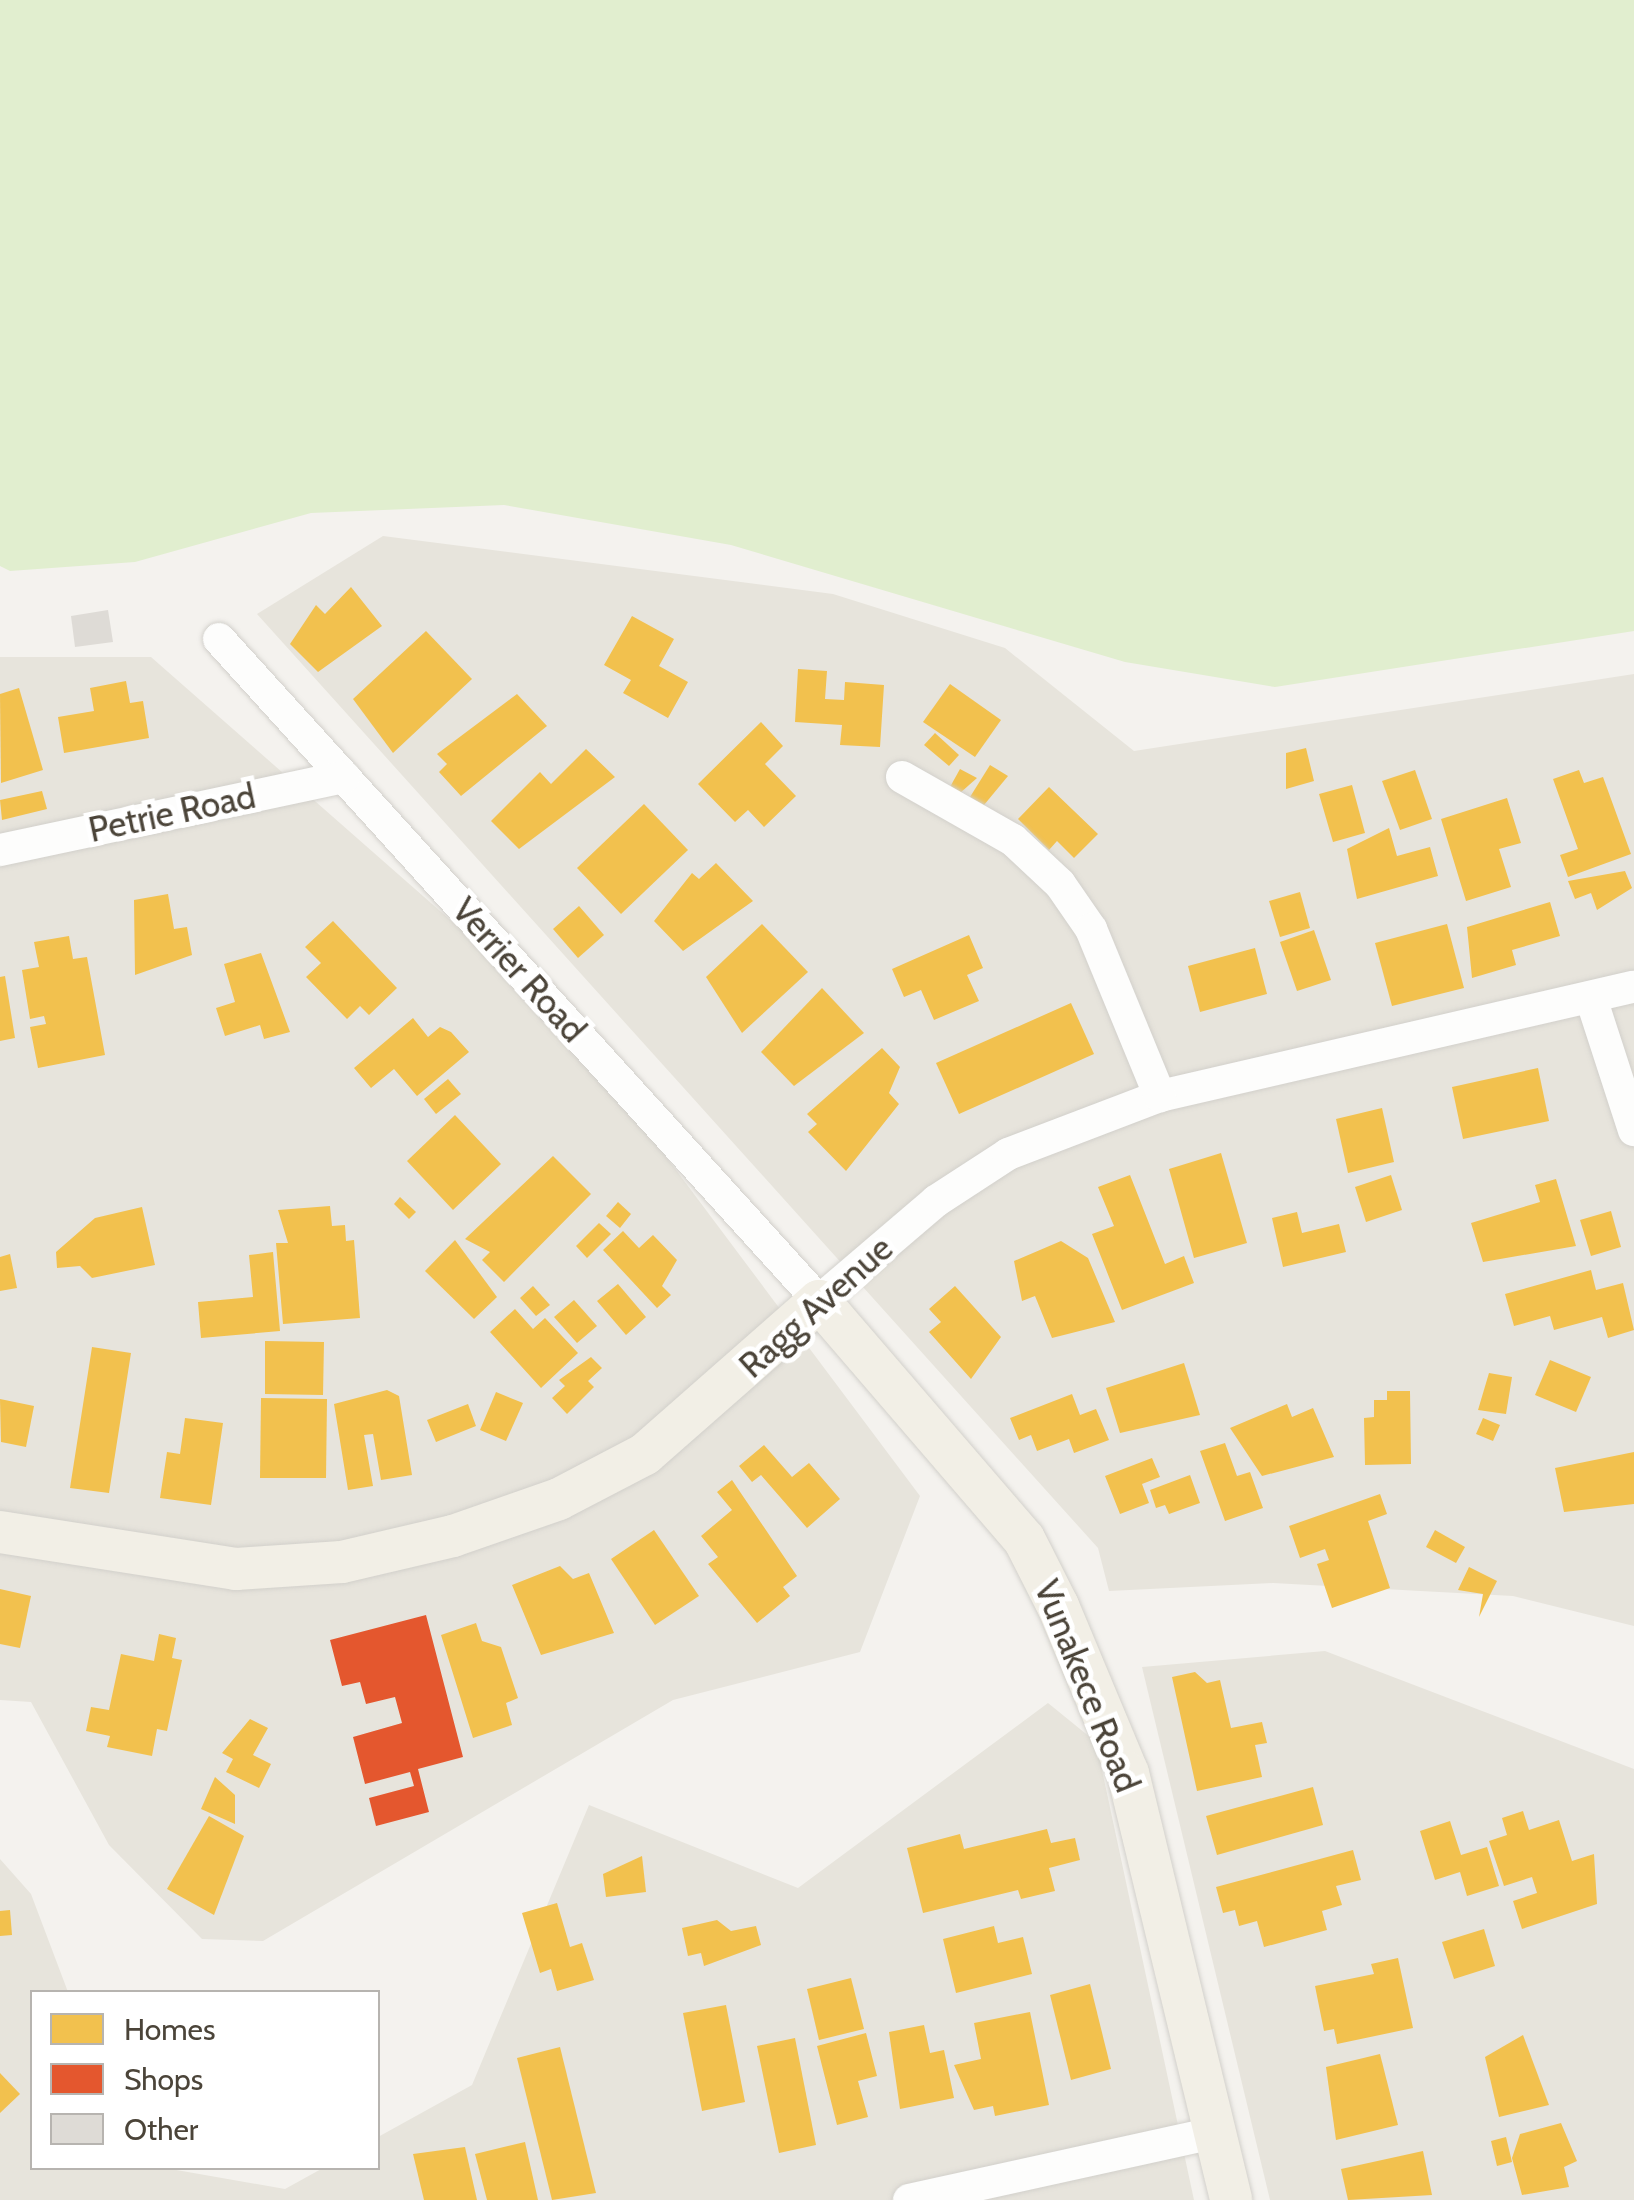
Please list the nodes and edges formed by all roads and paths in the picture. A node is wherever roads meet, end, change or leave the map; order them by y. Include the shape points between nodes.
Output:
1 (219, 639) dead end
2 (344, 777) junction
3 (902, 777) dead end
4 (0, 850) edge
5 (1634, 987) edge
6 (1591, 998) junction
7 (1160, 1096) junction
8 (1634, 1130) edge
9 (819, 1301) junction
10 (0, 1532) edge
11 (1216, 2132) junction
12 (909, 2200) edge
13 (1231, 2200) edge

1 - 2 street, Verrier Road
2 - 4 street, Petrie Road
2 - 9 street, Verrier Road
3 - 7 street via 1013,840 1060,884 1090,929
5 - 6 street, Ragg Avenue
6 - 7 street, Ragg Avenue
6 - 8 street
7 - 9 street, Ragg Avenue via 1008,1154 936,1202
9 - 10 main road, Ragg Avenue via 644,1454 559,1500 453,1536 342,1562 236,1570
9 - 11 main road, Vunakece Road via 1024,1539 1058,1606 1128,1773
11 - 12 street
11 - 13 main road, Vunakece Road

